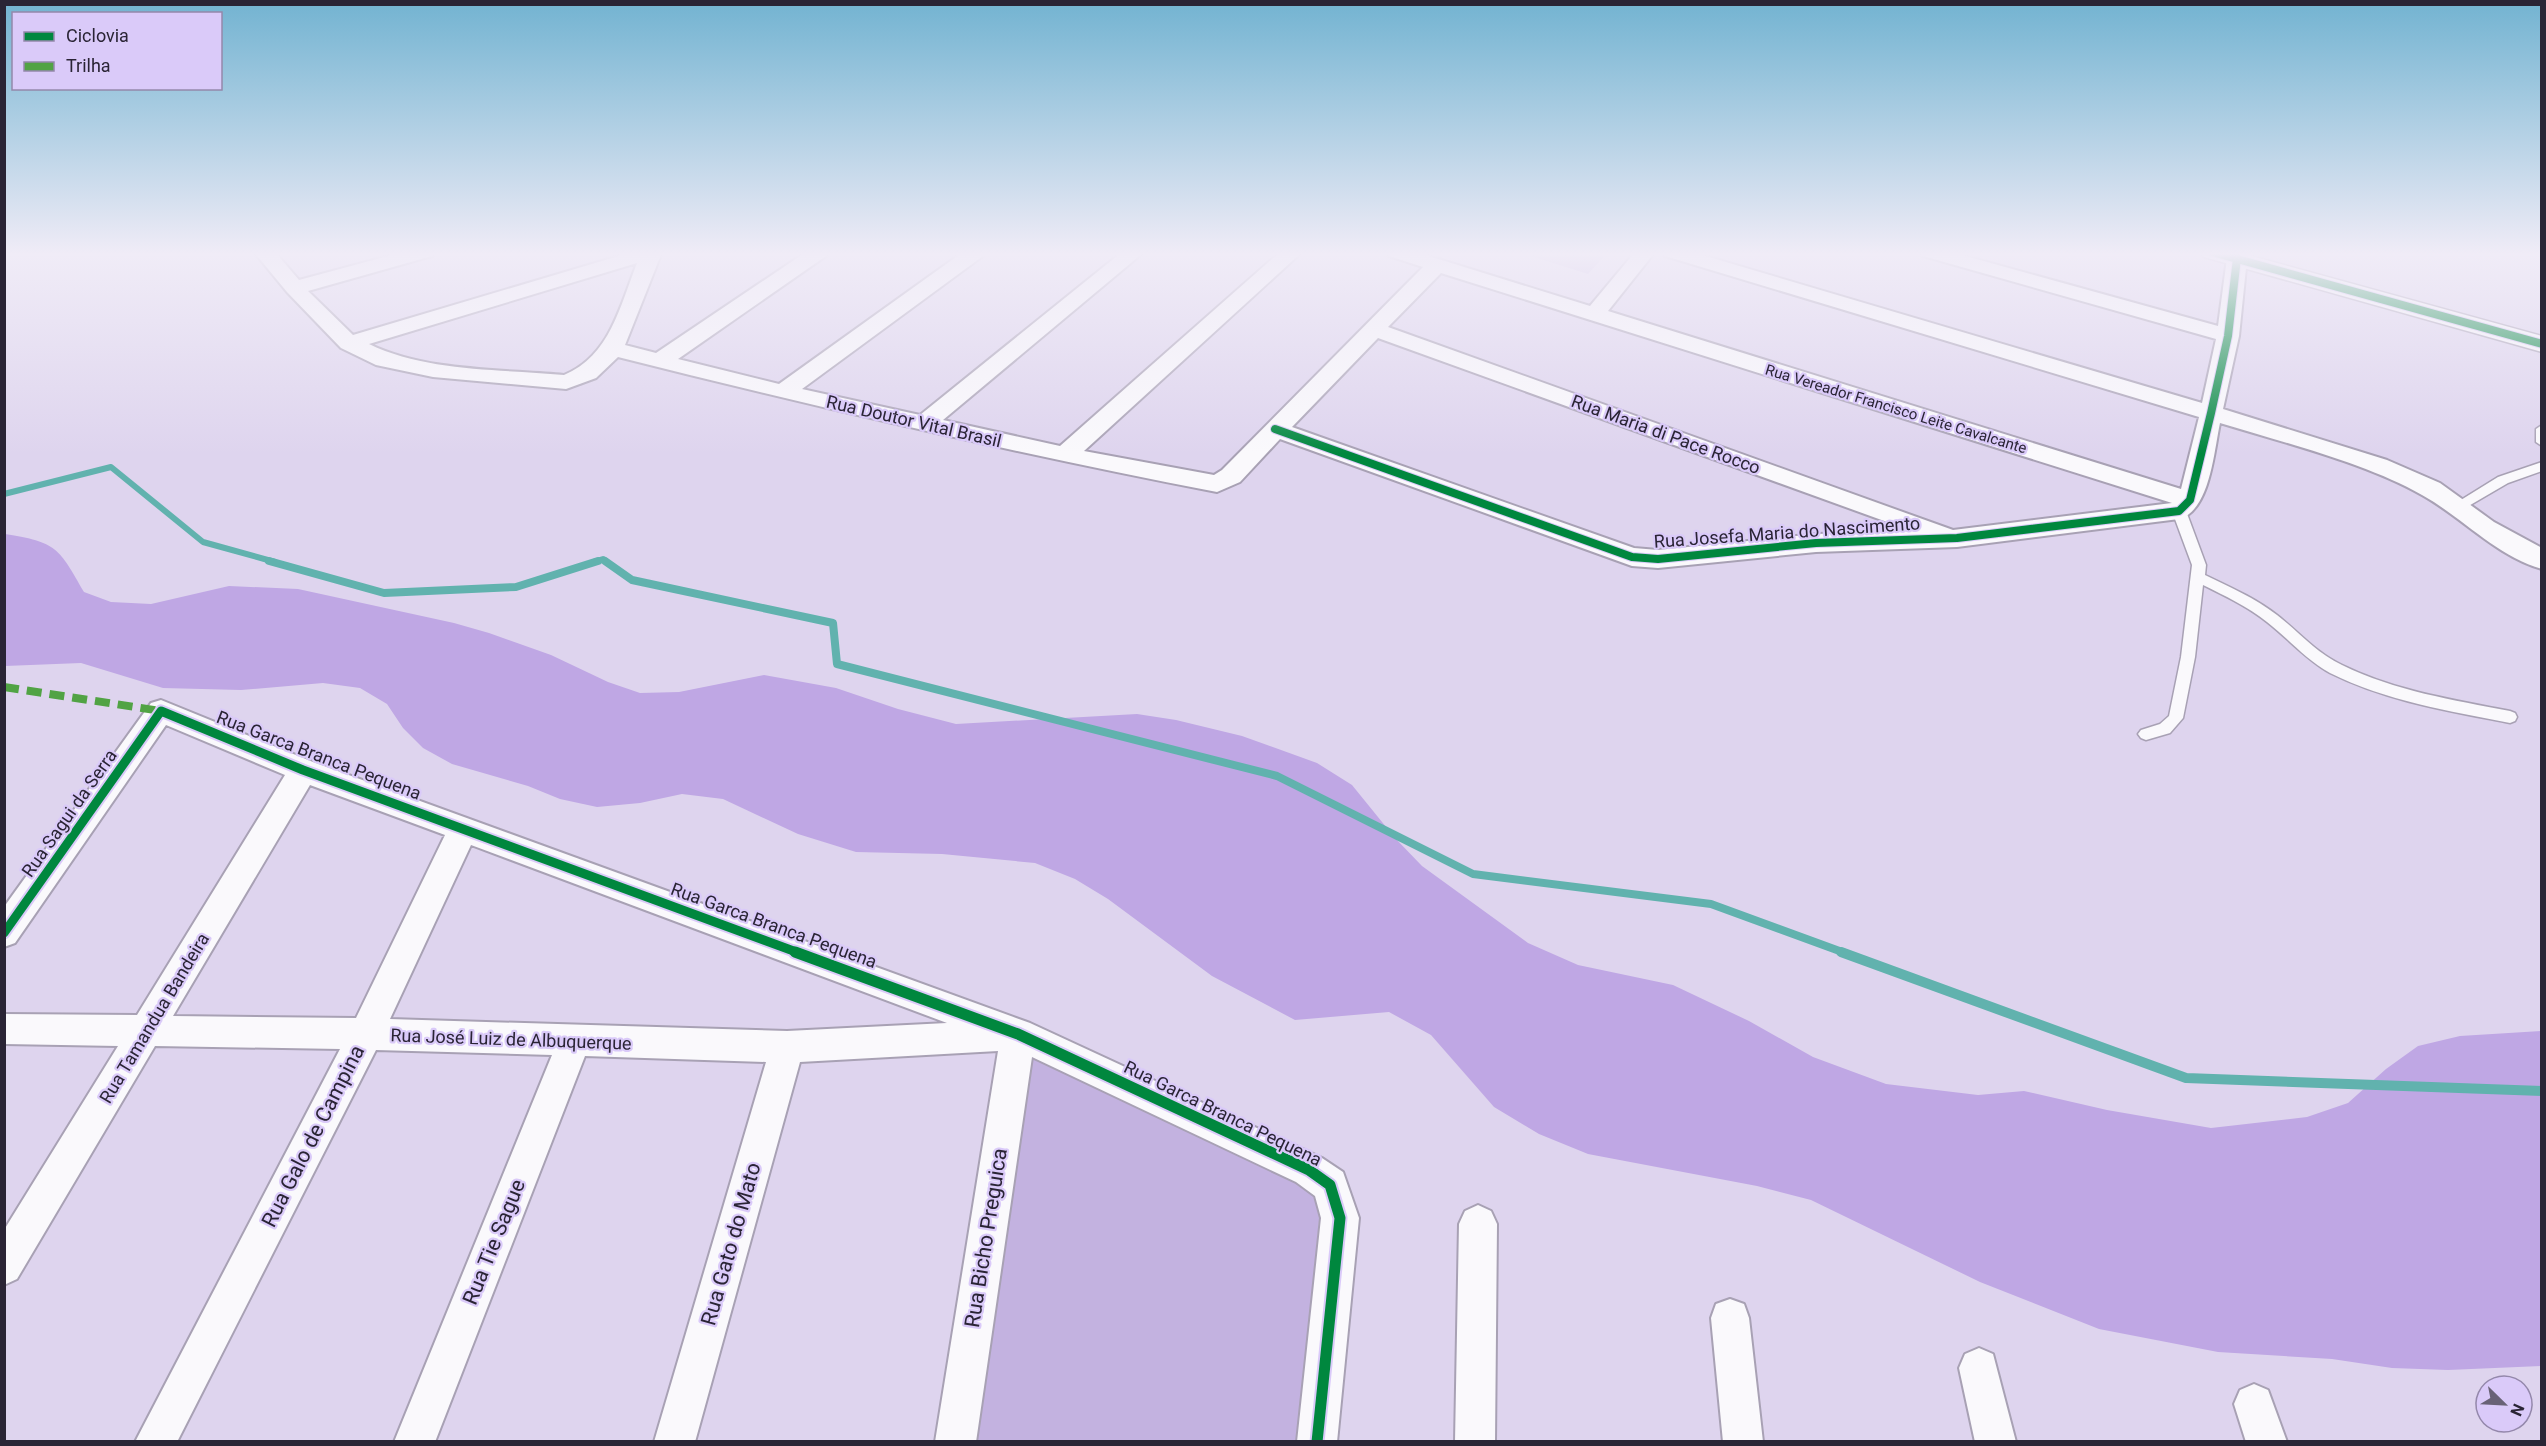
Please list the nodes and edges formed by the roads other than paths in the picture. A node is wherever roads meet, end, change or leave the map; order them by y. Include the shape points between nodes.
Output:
1 (325, 319) edge
2 (427, 319) edge
3 (625, 319) edge
4 (720, 319) edge
5 (883, 319) edge
6 (1052, 319) edge
7 (1217, 319) edge
8 (1384, 319) edge
9 (1612, 319) edge
10 (1898, 319) edge
11 (2170, 319) edge
12 (2231, 319) edge
13 (2454, 319) edge
14 (1374, 330) junction
15 (2229, 336) junction
16 (349, 343) junction
17 (2541, 344) edge
18 (613, 349) junction
19 (661, 360) junction
20 (783, 392) junction
21 (2211, 413) junction
22 (926, 423) junction
23 (1275, 429) junction
24 (2541, 429) edge
25 (2541, 442) edge
26 (1065, 455) junction
27 (2541, 466) edge
28 (2185, 506) junction
29 (2455, 508) junction
30 (1957, 538) junction
31 (2541, 560) edge
32 (2198, 577) junction
33 (161, 711) joint
34 (2510, 717) dead end
35 (2146, 734) dead end
36 (303, 770) junction
37 (464, 828) junction
38 (4, 933) edge
39 (4, 1029) edge
40 (147, 1029) junction
41 (366, 1034) junction
42 (1018, 1034) junction
43 (574, 1042) junction
44 (787, 1047) junction
45 (1478, 1224) dead end
46 (4, 1266) edge
47 (1730, 1318) dead end
48 (1979, 1368) dead end
49 (2254, 1404) dead end
50 (155, 1442) edge
51 (414, 1442) edge
52 (674, 1442) edge
53 (955, 1442) edge
54 (1317, 1442) edge
55 (1475, 1442) edge
56 (1743, 1442) edge
57 (1996, 1442) edge
58 (2267, 1442) edge

1 - 16 street
2 - 16 street
3 - 18 street
4 - 19 street
5 - 20 street
6 - 22 street
7 - 26 street
8 - 14 street
9 - 28 street, Rua Vereador Francisco Leite Cavalcante
10 - 21 street
11 - 15 street
12 - 15 street
13 - 17 main road
14 - 23 street
14 - 30 street, Rua Maria di Pace Rocco
15 - 21 street
16 - 18 street via 384,360 433,370 566,382 588,373
18 - 19 street, Rua Doutor Vital Brasil
19 - 20 street, Rua Doutor Vital Brasil
20 - 22 street, Rua Doutor Vital Brasil
21 - 28 street
21 - 29 street via 2407,477
22 - 26 street, Rua Doutor Vital Brasil
23 - 26 street, Rua Doutor Vital Brasil via 1231,476 1217,484
23 - 30 street, Rua Josefa Maria do Nascimento via 1632,557 1658,559 1816,543
24 - 25 lane
27 - 29 lane via 2503,480
28 - 30 street, Rua Josefa Maria do Nascimento
28 - 32 lane via 2199,565
29 - 31 street
32 - 34 lane via 2247,601 2274,619 2304,649 2336,669 2412,698
32 - 35 lane via 2176,718 2165,729
33 - 36 street, Rua Garca Branca Pequena
33 - 38 street, Rua Sagui da Serra
36 - 37 street, Rua Garca Branca Pequena
36 - 40 street, Rua Tamandua Bandeira
37 - 41 street, Rua Galo de Campina
37 - 42 street, Rua Garca Branca Pequena
39 - 40 street, Rua José Luiz de Albuquerque
40 - 41 street, Rua José Luiz de Albuquerque
40 - 46 street, Rua Tamandua Bandeira
41 - 43 street, Rua José Luiz de Albuquerque
41 - 50 street, Rua Galo de Campina
42 - 44 street, Rua José Luiz de Albuquerque
42 - 53 street, Rua Bicho Preguica
42 - 54 street, Rua Garca Branca Pequena via 1309,1170 1330,1185 1340,1218
43 - 44 street, Rua José Luiz de Albuquerque
43 - 51 street, Rua Tie Sague
44 - 52 street, Rua Gato do Mato
45 - 55 street
47 - 56 street
48 - 57 street
49 - 58 street

